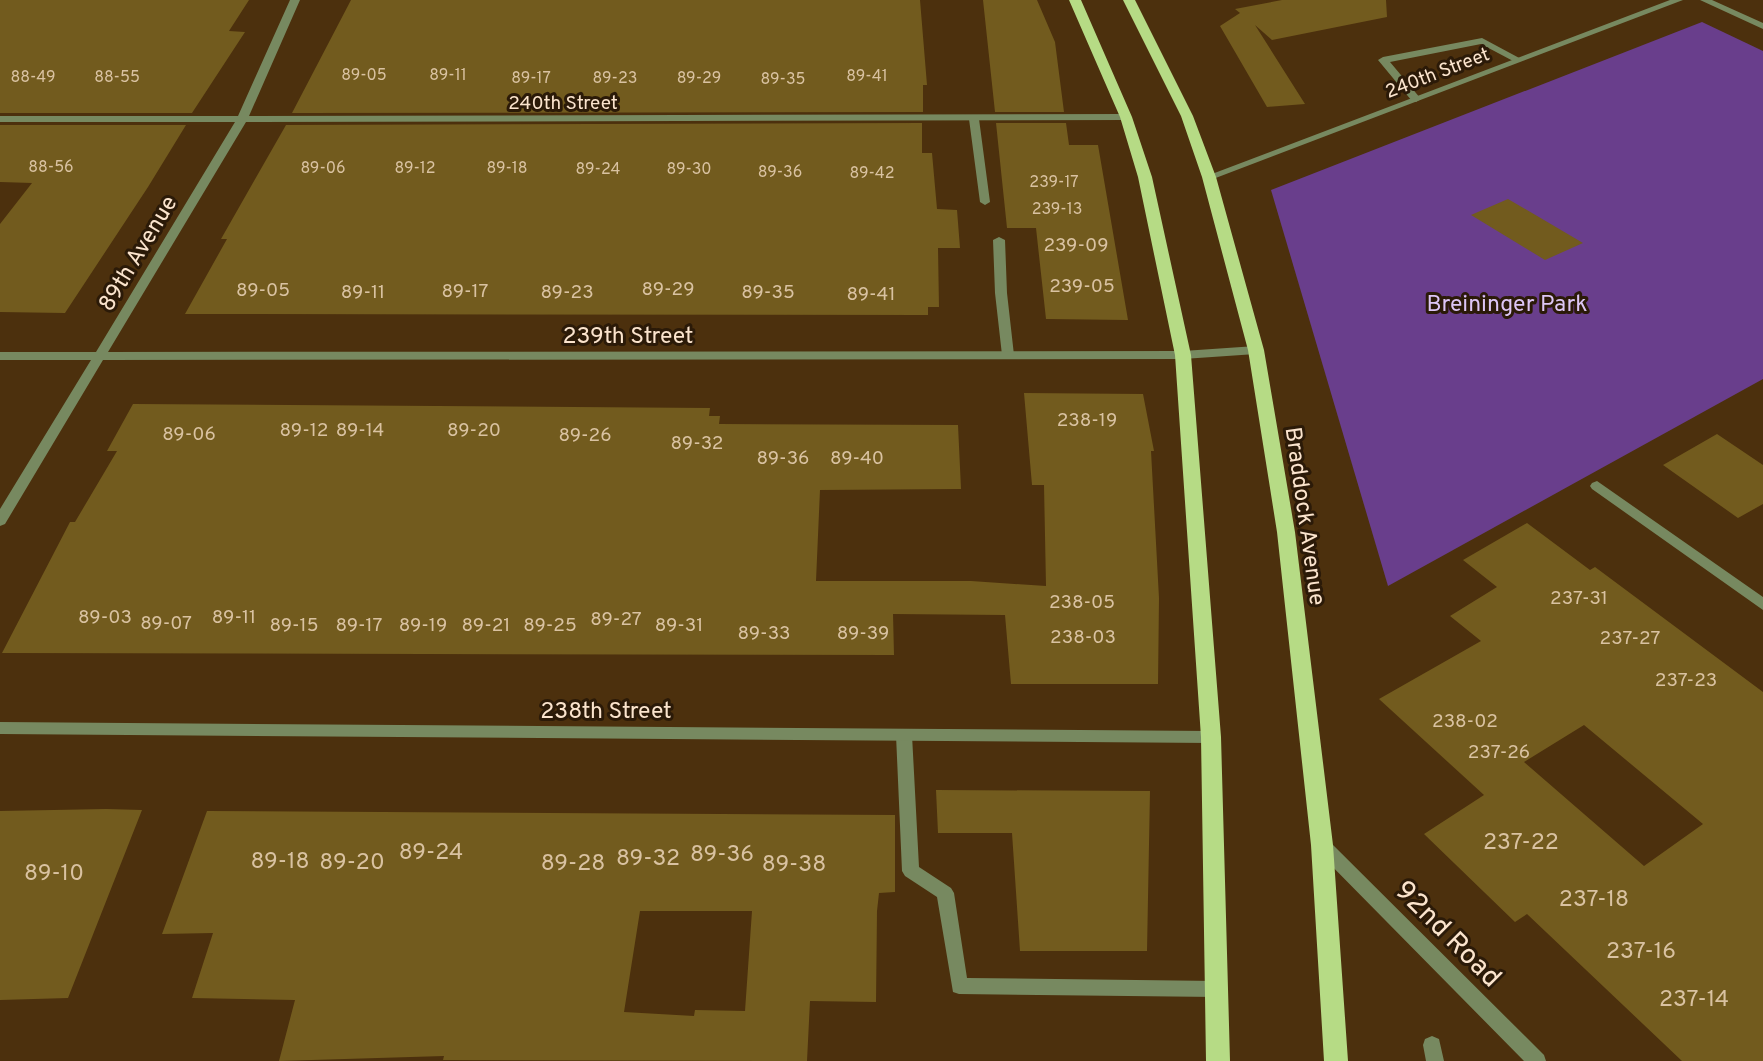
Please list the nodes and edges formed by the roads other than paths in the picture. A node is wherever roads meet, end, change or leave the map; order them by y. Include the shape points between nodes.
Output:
1 (295, 0) edge
2 (1075, 0) edge
3 (1129, 0) edge
4 (1678, 0) edge
5 (1705, 0) edge
6 (1763, 26) edge
7 (1518, 60) junction
8 (1416, 99) junction
9 (1126, 117) junction
10 (0, 119) edge
11 (242, 119) junction
12 (974, 119) junction
13 (1209, 177) junction
14 (985, 202) dead end
15 (999, 240) dead end
16 (1256, 350) junction
17 (1008, 355) junction
18 (1183, 355) junction
19 (0, 356) edge
20 (99, 357) junction
21 (1597, 486) dead end
22 (0, 521) edge
23 (1763, 605) edge
24 (0, 728) edge
25 (904, 735) junction
26 (1212, 737) junction
27 (1322, 845) junction
28 (1217, 989) junction
29 (1218, 1061) edge
30 (1336, 1061) edge
31 (1536, 1061) edge

1 - 11 street, 89th Avenue
2 - 9 main road
3 - 13 main road, Braddock Avenue via 1186,116
4 - 7 street, 240th Street
5 - 6 street
7 - 8 street, 240th Street
7 - 8 street via 1482,41 1383,60
8 - 13 street, 240th Street
9 - 12 street, 240th Street
9 - 18 main road via 1145,177
10 - 11 street, 240th Street
11 - 12 street, 240th Street
11 - 20 street, 89th Avenue
12 - 14 street
13 - 16 main road, Braddock Avenue
15 - 17 street
16 - 18 street, 239th Street
16 - 27 main road, Braddock Avenue via 1286,532
17 - 18 street, 239th Street
17 - 20 street, 239th Street
18 - 26 main road
19 - 20 street, 239th Street
20 - 22 street, 89th Avenue
21 - 23 street
24 - 25 street, 238th Street
25 - 26 street, 238th Street
25 - 28 street via 911,871 945,893 959,986
26 - 28 main road
27 - 30 main road, Braddock Avenue
27 - 31 street, 92nd Road
28 - 29 main road

